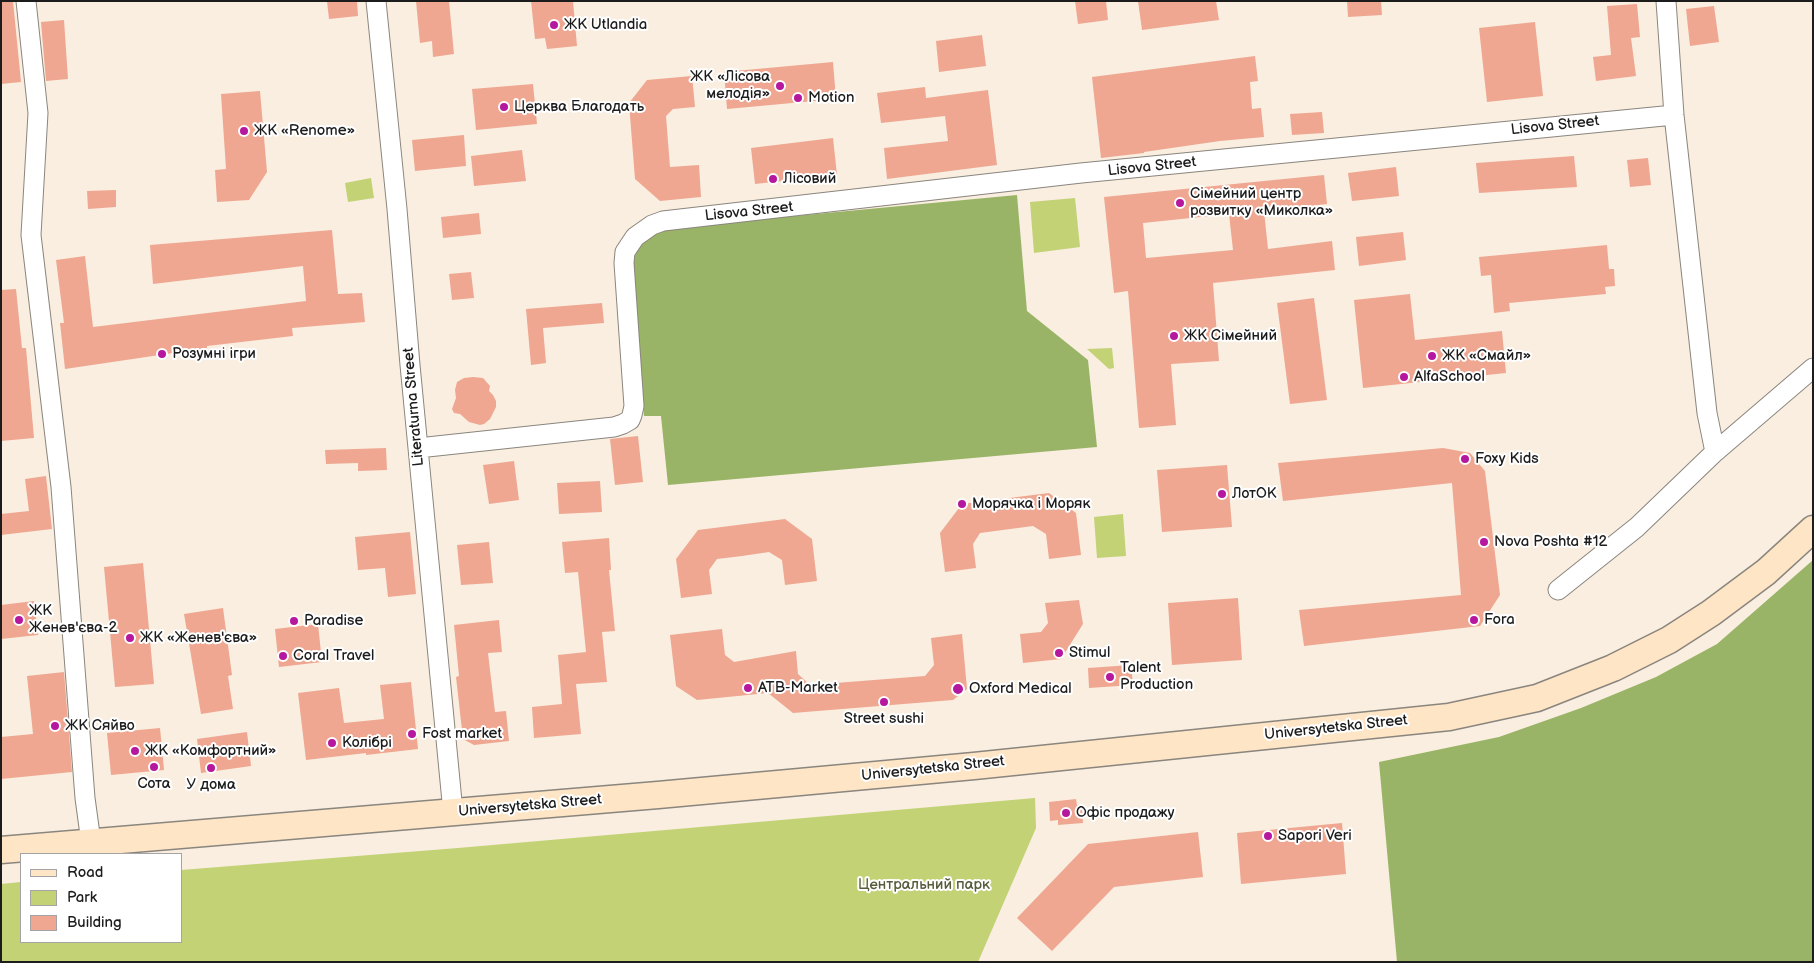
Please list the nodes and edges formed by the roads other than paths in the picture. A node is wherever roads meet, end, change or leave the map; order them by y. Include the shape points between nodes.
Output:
1 (26, 1) edge
2 (376, 1) edge
3 (1666, 1) edge
4 (1674, 115) junction
5 (1813, 368) edge
6 (418, 448) junction
7 (1715, 452) junction
8 (1813, 529) edge
9 (1558, 590) dead end
10 (453, 812) junction
11 (91, 842) junction
12 (1, 850) edge

1 - 11 street via 38,113 31,235 61,487
2 - 6 street, Literaturna Street
3 - 4 street
4 - 6 street, Lisova Street via 1081,174 663,221 635,237 625,252 634,406 628,422 614,427
4 - 7 street via 1707,413
5 - 7 street
6 - 10 street, Literaturna Street
7 - 9 street via 1637,527
8 - 10 main road, Universytetska Street via 1766,572 1669,640 1574,685 1495,708 1449,717 974,766
10 - 11 main road, Universytetska Street
11 - 12 main road, Universytetska Street

